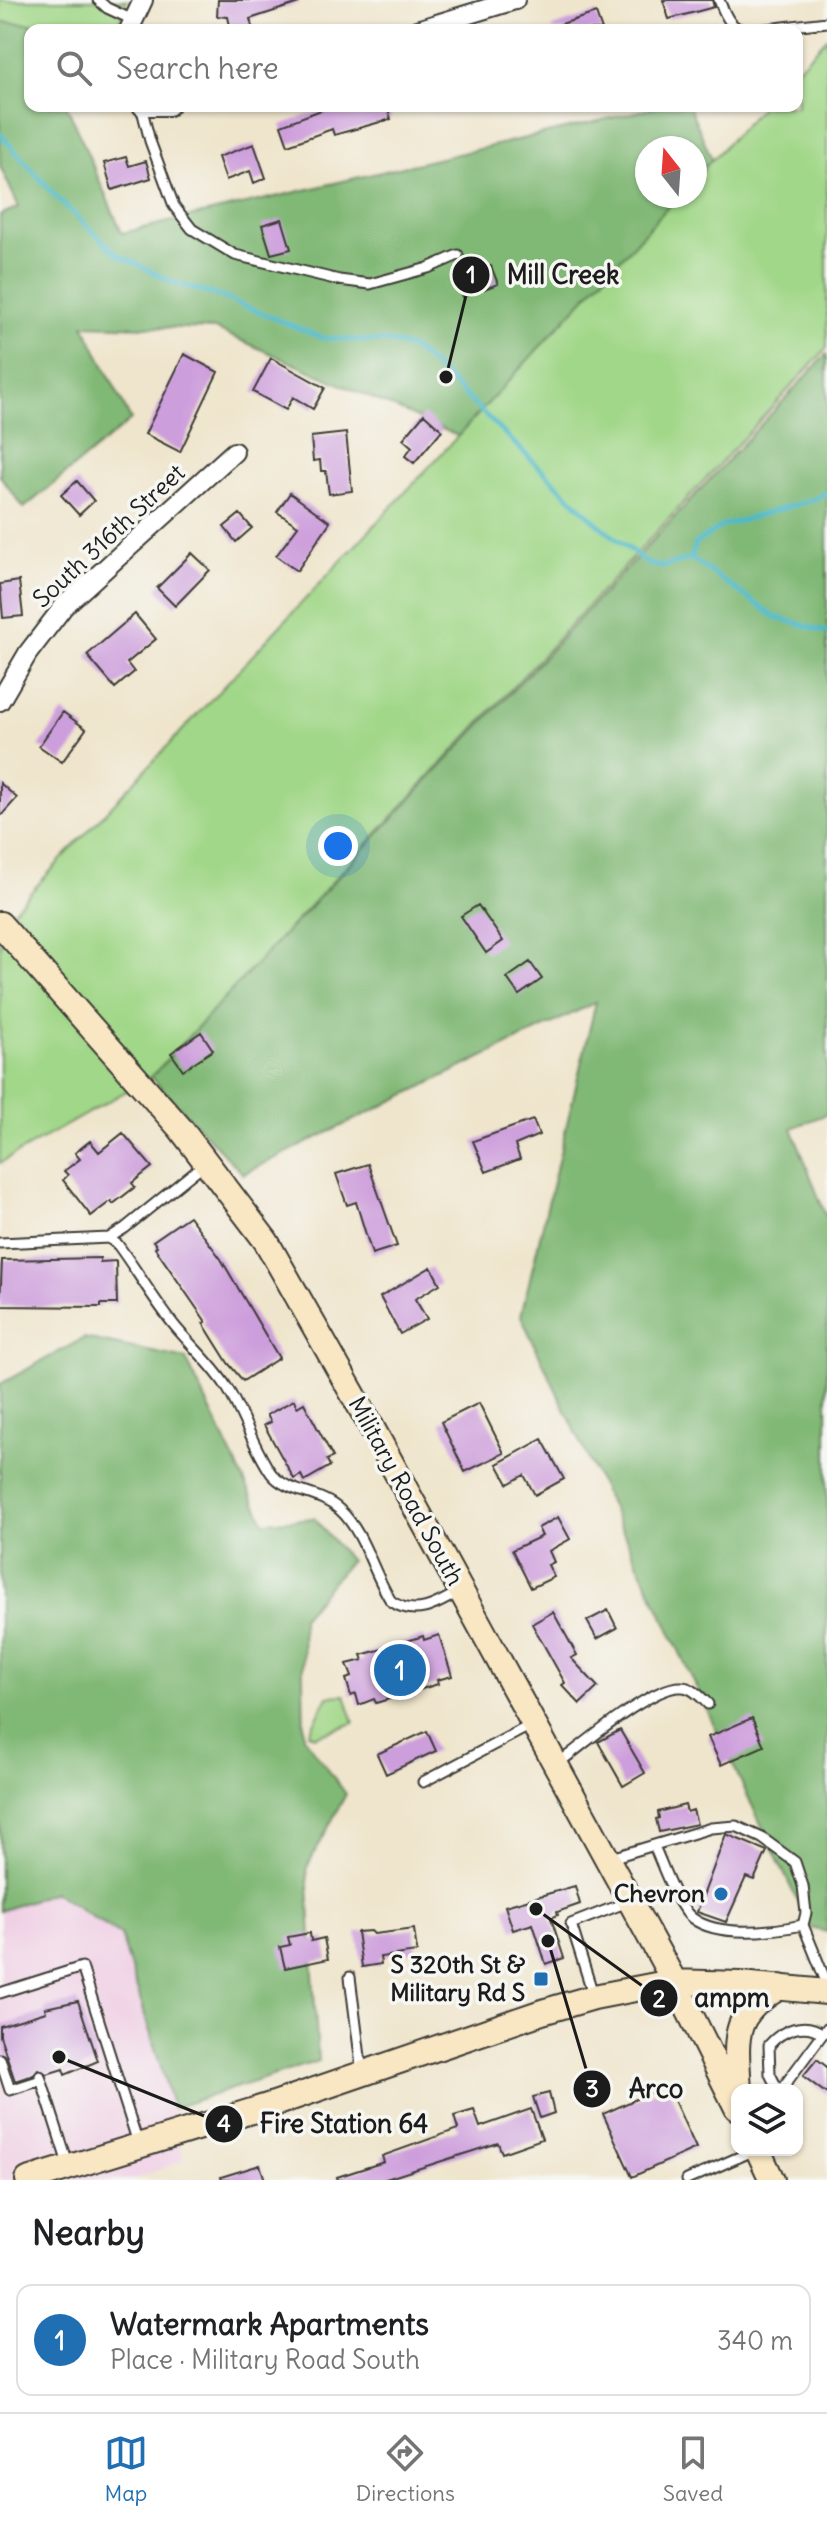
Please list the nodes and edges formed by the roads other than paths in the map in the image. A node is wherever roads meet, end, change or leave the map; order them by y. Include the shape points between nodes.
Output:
1 (98, 0) edge
2 (143, 0) edge
3 (515, 0) edge
4 (719, 0) edge
5 (474, 6) edge
6 (827, 22) edge
7 (130, 24) edge
8 (131, 24) edge
9 (431, 24) edge
10 (732, 24) edge
11 (803, 25) edge
12 (143, 112) edge
13 (458, 255) dead end
14 (234, 452) dead end
15 (0, 701) edge
16 (0, 924) edge
17 (207, 1161) junction
18 (109, 1238) junction
19 (0, 1243) edge
20 (461, 1591) junction
21 (708, 1704) dead end
22 (533, 1723) junction
23 (556, 1765) junction
24 (423, 1782) dead end
25 (654, 1846) junction
26 (608, 1859) junction
27 (630, 1901) junction
28 (803, 1925) junction
29 (350, 1977) dead end
30 (675, 1983) junction
31 (827, 1984) edge
32 (780, 1987) junction
33 (827, 1992) edge
34 (0, 1993) edge
35 (594, 1997) junction
36 (825, 2031) edge
37 (0, 2059) edge
38 (362, 2073) junction
39 (739, 2084) edge
40 (776, 2084) edge
41 (785, 2084) edge
42 (731, 2096) edge
43 (139, 2146) junction
44 (742, 2156) edge
45 (759, 2156) edge
46 (69, 2167) junction
47 (28, 2180) edge
48 (687, 2180) edge
49 (772, 2180) edge

1 - 7 lane
2 - 8 street
3 - 5 street
4 - 10 lane
5 - 9 street
6 - 11 lane
12 - 13 lane via 174,206 192,229 235,255 370,284
14 - 15 street, South 316th Street via 64,606
16 - 17 main road, Military Road South
17 - 18 lane
17 - 20 main road, Military Road South via 283,1268
18 - 19 lane
18 - 20 lane via 224,1383 269,1471 343,1513 391,1601 415,1611
20 - 22 main road, Military Road South
21 - 23 lane via 684,1686 662,1691
22 - 23 main road, Military Road South
22 - 24 lane
23 - 26 main road, Military Road South
25 - 26 lane
25 - 28 lane via 692,1918 730,1931
25 - 28 lane via 736,1826 762,1838 795,1862 803,1886
26 - 27 main road, Military Road South
27 - 30 main road, Military Road South
27 - 35 lane via 571,1924
28 - 31 lane
29 - 38 lane
30 - 32 main road
30 - 35 main road
30 - 42 main road, Military Road South
32 - 33 main road
32 - 39 main road via 745,2015 736,2046
34 - 43 lane via 82,1967
35 - 38 main road
36 - 40 lane via 794,2028 778,2034 769,2045 770,2074
36 - 41 lane
37 - 46 lane via 10,2090 41,2078
38 - 43 main road
43 - 46 main road
44 - 48 lane
45 - 49 main road
46 - 47 main road

